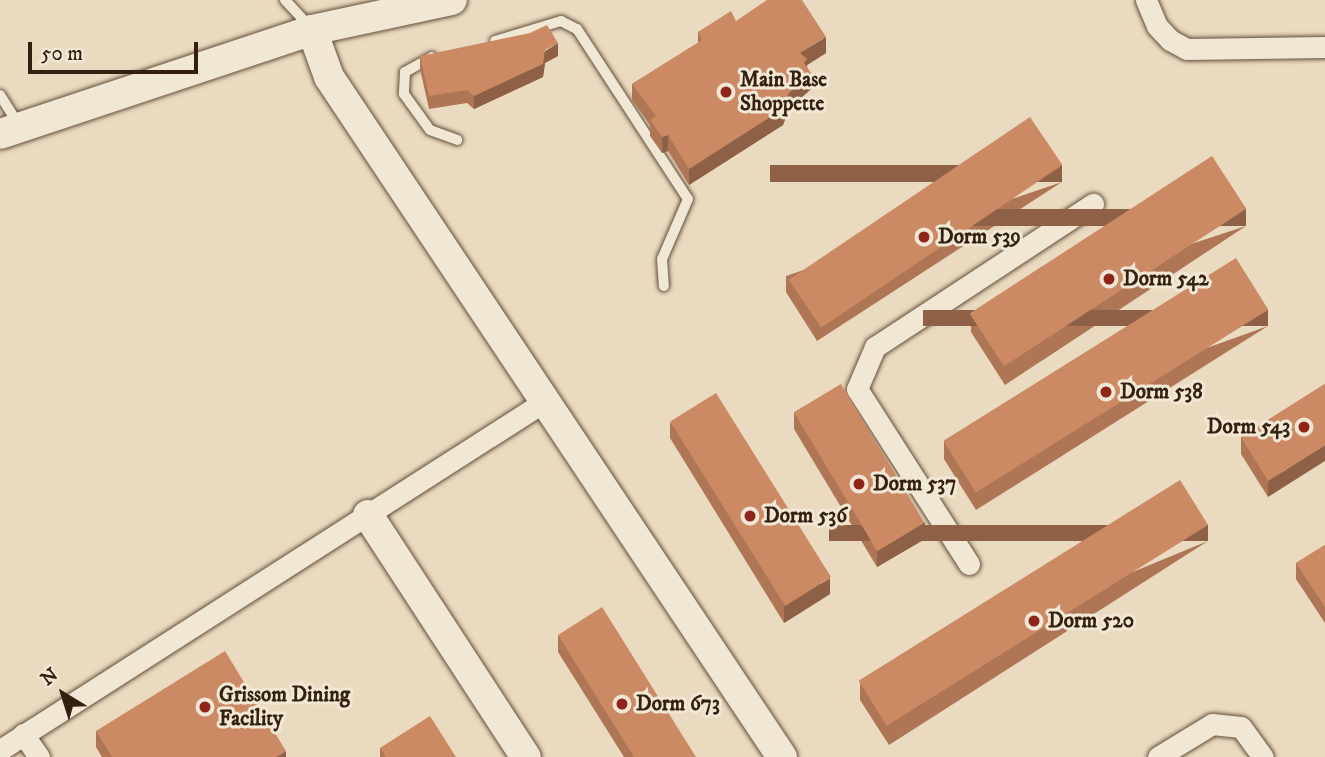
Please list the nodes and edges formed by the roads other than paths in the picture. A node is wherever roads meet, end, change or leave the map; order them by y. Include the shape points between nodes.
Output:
1 (285, 0) edge
2 (452, 0) edge
3 (1146, 0) edge
4 (312, 30) junction
5 (488, 43) edge
6 (1325, 47) edge
7 (450, 52) edge
8 (0, 95) edge
9 (10, 131) edge
10 (457, 140) dead end
11 (1093, 204) dead end
12 (664, 286) dead end
13 (545, 401) junction
14 (368, 515) junction
15 (969, 565) dead end
16 (23, 734) junction
17 (0, 750) edge
18 (38, 757) edge
19 (526, 757) edge
20 (782, 757) edge
21 (1158, 757) edge
22 (1263, 757) edge

1 - 4 lane
2 - 4 street
3 - 6 street via 1157,26 1187,49
4 - 9 street
4 - 13 street via 329,77
5 - 12 lane via 561,21 577,29 688,199 662,259
7 - 10 lane via 425,59 405,72 404,94 430,130
8 - 9 lane
11 - 15 street via 875,347 857,389
13 - 14 street
13 - 20 street
14 - 16 street
14 - 19 street
16 - 17 street
16 - 18 street
21 - 22 street via 1212,724 1241,727

